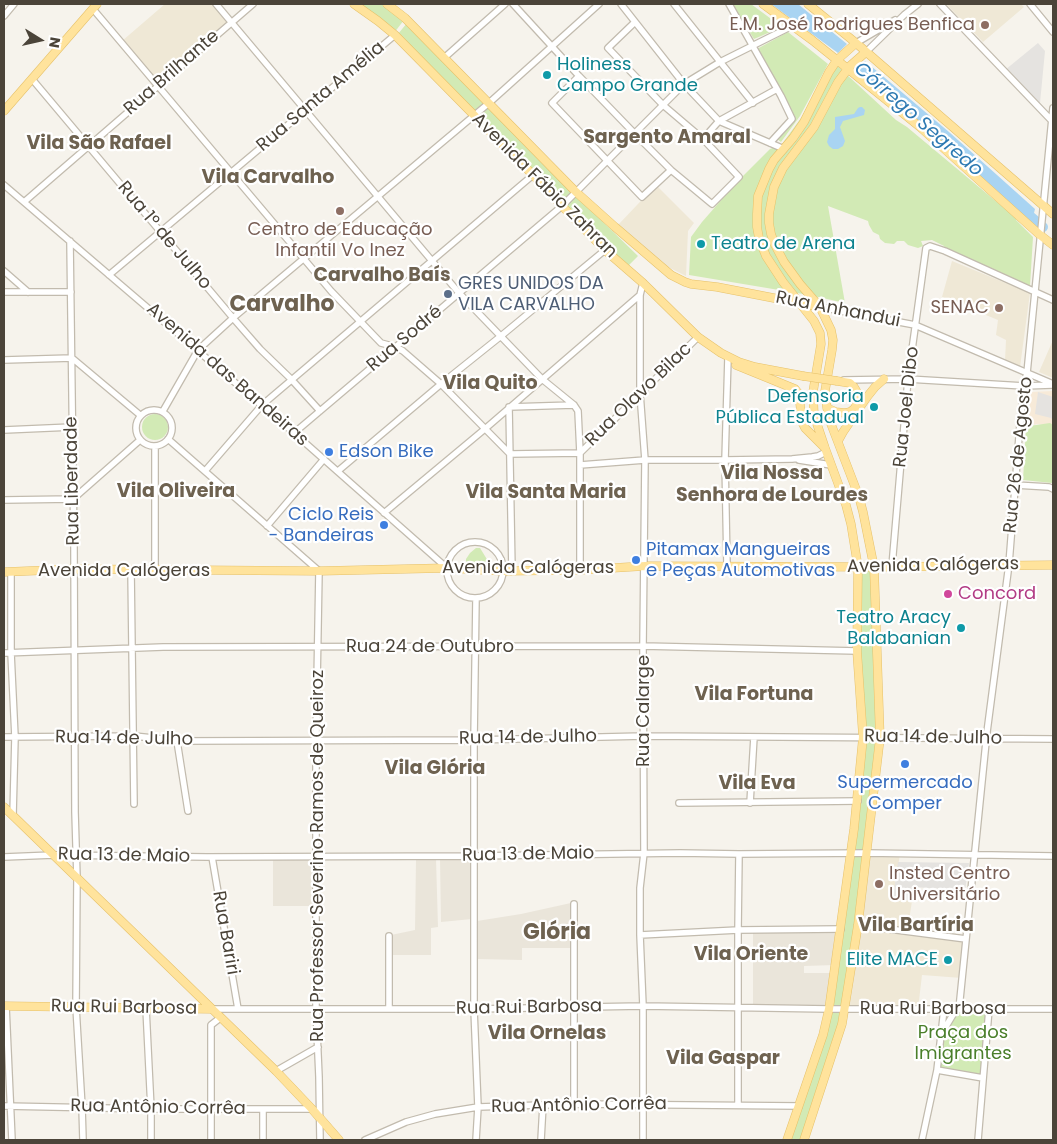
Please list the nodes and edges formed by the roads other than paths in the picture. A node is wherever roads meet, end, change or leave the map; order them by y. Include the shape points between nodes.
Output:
1 (14, 4) edge
2 (216, 4) edge
3 (253, 4) edge
4 (354, 4) edge
5 (505, 4) edge
6 (513, 4) edge
7 (600, 4) edge
8 (621, 4) edge
9 (674, 4) edge
10 (729, 4) edge
11 (763, 4) edge
12 (808, 4) edge
13 (918, 4) edge
14 (940, 4) edge
15 (1030, 4) edge
16 (391, 5) edge
17 (95, 6) edge
18 (904, 15) junction
19 (4, 16) edge
20 (232, 22) junction
21 (635, 22) junction
22 (792, 26) junction
23 (1053, 32) edge
24 (394, 35) junction
25 (552, 46) junction
26 (752, 46) junction
27 (854, 46) junction
28 (863, 54) junction
29 (444, 58) junction
30 (839, 59) junction
31 (720, 62) junction
32 (849, 68) junction
33 (579, 76) junction
34 (32, 79) junction
35 (684, 84) junction
36 (158, 86) junction
37 (777, 89) junction
38 (489, 103) junction
39 (753, 103) junction
40 (663, 105) junction
41 (1053, 108) edge
42 (4, 110) edge
43 (306, 110) junction
44 (474, 116) junction
45 (719, 120) junction
46 (1052, 121) edge
47 (635, 134) junction
48 (703, 139) junction
49 (770, 143) junction
50 (88, 146) junction
51 (784, 149) junction
52 (607, 161) junction
53 (671, 170) junction
54 (231, 173) junction
55 (533, 175) junction
56 (4, 185) edge
57 (576, 192) junction
58 (378, 196) junction
59 (24, 202) junction
60 (562, 206) junction
61 (1044, 211) junction
62 (1053, 214) edge
63 (161, 232) junction
64 (1041, 233) junction
65 (70, 241) junction
66 (1053, 245) edge
67 (605, 250) junction
68 (648, 256) joint
69 (304, 259) junction
70 (432, 260) junction
71 (4, 271) edge
72 (109, 275) junction
73 (643, 283) junction
74 (4, 292) edge
75 (28, 292) junction
76 (71, 292) junction
77 (1036, 292) junction
78 (460, 293) junction
79 (640, 295) junction
80 (1053, 300) edge
81 (800, 304) junction
82 (820, 307) junction
83 (233, 318) junction
84 (360, 322) junction
85 (915, 325) junction
86 (501, 336) junction
87 (698, 337) junction
88 (396, 347) junction
89 (198, 350) junction
90 (726, 357) junction
91 (72, 358) junction
92 (4, 360) edge
93 (1027, 373) junction
94 (291, 379) junction
95 (542, 379) junction
96 (884, 379) junction
97 (837, 380) junction
98 (908, 380) junction
99 (441, 384) junction
100 (1053, 384) edge
101 (1024, 386) junction
102 (640, 393) junction
103 (262, 405) junction
104 (574, 405) junction
105 (509, 407) junction
106 (827, 408) junction
107 (163, 411) junction
108 (320, 411) junction
109 (140, 415) junction
110 (72, 427) junction
111 (486, 428) junction
112 (4, 430) edge
113 (294, 432) junction
114 (168, 439) junction
115 (140, 440) junction
116 (838, 441) junction
117 (154, 446) junction
118 (825, 450) junction
119 (580, 453) junction
120 (510, 454) junction
121 (324, 459) junction
122 (792, 459) junction
123 (645, 460) junction
124 (725, 460) junction
125 (580, 465) junction
126 (831, 465) junction
127 (205, 471) junction
128 (338, 471) junction
129 (1015, 485) junction
130 (1053, 489) edge
131 (73, 499) junction
132 (4, 500) edge
133 (384, 513) junction
134 (267, 526) junction
135 (1009, 564) junction
136 (1053, 564) edge
137 (645, 566) junction
138 (726, 566) junction
139 (892, 566) junction
140 (858, 567) junction
141 (874, 567) junction
142 (448, 568) junction
143 (74, 569) junction
144 (131, 570) junction
145 (155, 570) junction
146 (580, 570) junction
147 (320, 571) junction
148 (508, 571) junction
149 (7, 572) edge
150 (476, 598) junction
151 (476, 646) junction
152 (643, 646) junction
153 (318, 647) junction
154 (133, 648) junction
155 (74, 650) junction
156 (857, 651) junction
157 (4, 653) edge
158 (11, 653) junction
159 (134, 736) junction
160 (644, 736) junction
161 (4, 737) edge
162 (15, 737) junction
163 (75, 737) junction
164 (754, 737) junction
165 (863, 737) junction
166 (880, 738) junction
167 (986, 739) junction
168 (316, 740) junction
169 (474, 740) junction
170 (1053, 740) edge
171 (178, 741) junction
172 (858, 801) junction
173 (678, 803) dead end
174 (750, 803) junction
175 (134, 804) dead end
176 (4, 807) edge
177 (188, 811) dead end
178 (13, 815) junction
179 (644, 853) junction
180 (850, 853) junction
181 (867, 853) junction
182 (53, 854) junction
183 (739, 854) junction
184 (76, 855) junction
185 (4, 856) edge
186 (316, 856) junction
187 (474, 856) junction
188 (974, 856) junction
189 (1053, 856) edge
190 (212, 857) junction
191 (77, 878) junction
192 (574, 904) dead end
193 (858, 925) junction
194 (841, 929) junction
195 (738, 930) junction
196 (640, 934) junction
197 (389, 936) dead end
198 (966, 939) junction
199 (5, 1006) edge
200 (574, 1006) junction
201 (643, 1006) junction
202 (76, 1007) junction
203 (738, 1007) junction
204 (146, 1008) junction
205 (211, 1009) junction
206 (316, 1009) junction
207 (389, 1009) junction
208 (474, 1009) junction
209 (830, 1009) junction
210 (845, 1009) junction
211 (944, 1009) junction
212 (958, 1009) junction
213 (989, 1009) junction
214 (1053, 1009) edge
215 (238, 1010) junction
216 (220, 1018) junction
217 (941, 1035) junction
218 (318, 1048) junction
219 (937, 1070) junction
220 (276, 1071) junction
221 (983, 1078) junction
222 (574, 1104) junction
223 (542, 1105) junction
224 (643, 1105) junction
225 (738, 1105) junction
226 (4, 1106) edge
227 (11, 1106) junction
228 (798, 1106) junction
229 (82, 1107) junction
230 (478, 1107) junction
231 (151, 1108) junction
232 (211, 1109) junction
233 (262, 1109) junction
234 (312, 1109) junction
235 (320, 1118) junction
236 (12, 1140) edge
237 (83, 1140) edge
238 (151, 1140) edge
239 (211, 1140) edge
240 (263, 1140) edge
241 (320, 1140) edge
242 (339, 1140) edge
243 (365, 1140) edge
244 (476, 1140) edge
245 (541, 1140) edge
246 (643, 1140) edge
247 (788, 1140) edge
248 (804, 1140) edge
249 (922, 1140) edge
250 (978, 1140) edge

1 - 19 street
2 - 20 street
3 - 20 street, Rua Brilhante
4 - 24 main road, Avenida Fábio Zahran
5 - 29 street
6 - 25 street
7 - 25 street
8 - 21 street
9 - 31 street
10 - 26 street
11 - 22 main road
12 - 27 main road
13 - 18 street
14 - 46 street
15 - 23 street
16 - 29 main road, Avenida Fábio Zahran
17 - 34 main road
17 - 36 street
18 - 27 street
18 - 28 street
20 - 36 street, Rua Brilhante
20 - 43 street
21 - 35 street
21 - 40 street via 608,48
22 - 26 street, Rua Sodré
22 - 30 main road
24 - 43 street, Rua Santa Amélia
24 - 44 main road, Avenida Fábio Zahran
25 - 33 street
25 - 38 street
26 - 31 street, Rua Sodré
26 - 37 street
27 - 28 main road
27 - 30 main road
28 - 32 main road
28 - 61 main road
29 - 38 main road, Avenida Fábio Zahran
30 - 32 main road
30 - 51 main road via 804,122
31 - 35 street, Rua Sodré
31 - 39 street
32 - 64 main road
32 - 82 main road via 814,128 783,168 774,187 770,214 770,228 784,262
33 - 47 street
33 - 52 street via 552,103
34 - 42 main road
34 - 50 street, Rua 1º de Julho
35 - 40 street, Rua Sodré
35 - 45 street
36 - 50 street, Rua Brilhante
36 - 54 street
37 - 39 street
37 - 49 street via 792,119
38 - 44 street
38 - 57 main road, Avenida Fábio Zahran
39 - 45 street
40 - 47 street, Rua Sodré
40 - 48 street
41 - 46 street, Rua 26 de Agosto
43 - 54 street, Rua Santa Amélia
43 - 58 street
44 - 55 main road, Avenida Fábio Zahran
44 - 58 street
45 - 48 street
45 - 49 street
46 - 61 street, Rua 26 de Agosto
47 - 52 street, Rua Sodré
47 - 53 street
48 - 53 street via 740,177 712,204
49 - 51 street
50 - 59 street, Rua Brilhante
50 - 63 street, Rua 1º de Julho
51 - 81 main road via 769,169 758,196 757,227 766,256
52 - 53 street via 642,197
52 - 57 street, Rua Sodré
54 - 63 street, Rua Santa Amélia
54 - 69 street
55 - 60 main road, Avenida Fábio Zahran
55 - 70 street
56 - 59 street, Avenida das Bandeiras
57 - 60 street, Rua Sodré
57 - 68 main road, Avenida Fábio Zahran
58 - 69 street
58 - 70 street
59 - 65 street, Avenida das Bandeiras
60 - 67 main road, Avenida Fábio Zahran
60 - 78 street, Rua Sodré
61 - 62 main road
61 - 64 street, Rua 26 de Agosto
63 - 72 street, Rua Santa Amélia
63 - 83 street, Rua 1º de Julho
64 - 66 main road
64 - 77 street, Rua 26 de Agosto
65 - 72 street, Avenida das Bandeiras
65 - 76 street, Rua Liberdade
67 - 73 main road, Avenida Fábio Zahran
67 - 86 street
68 - 81 main road, Rua Anhandui via 685,282
69 - 83 street
69 - 84 street
70 - 78 street
70 - 84 street
71 - 75 street
72 - 89 street, Avenida das Bandeiras
73 - 79 street, Rua Calarge
73 - 87 main road, Avenida Fábio Zahran
74 - 75 street
75 - 76 street
76 - 91 street, Rua Liberdade
77 - 80 street
77 - 85 street, Rua Joel Dibo via 930,246 926,248
77 - 93 street, Rua 26 de Agosto
78 - 86 street
78 - 88 street, Rua Sodré
79 - 95 street
79 - 102 street, Rua Calarge
81 - 82 main road, Rua Anhandui
81 - 118 main road via 820,333 813,392 814,414
82 - 85 street, Rua Anhandui
82 - 106 main road via 833,340 825,391
83 - 89 street
83 - 94 street, Rua 1º de Julho
84 - 88 street via 381,343
84 - 94 street
85 - 93 street, Rua Anhandui
85 - 98 street, Rua Joel Dibo
86 - 95 street
86 - 99 street
87 - 90 main road, Avenida Fábio Zahran
87 - 102 street, Rua Olavo Bilac
88 - 99 street
88 - 108 street, Rua Sodré
89 - 103 street, Avenida das Bandeiras
89 - 107 street
90 - 97 main road, Avenida Fábio Zahran, bridge via 755,367
90 - 118 main road via 740,367 795,389 802,422
90 - 124 street
91 - 92 street
91 - 109 street
91 - 110 street, Rua Liberdade
93 - 100 street, Rua Anhandui
93 - 101 street, Rua 26 de Agosto
94 - 103 street
94 - 108 street, Rua 1º de Julho
95 - 104 street
95 - 105 street
96 - 97 street
96 - 98 street
96 - 116 main road via 867,397
97 - 106 main road via 854,387 857,403 855,408 845,413
98 - 101 street
98 - 139 street, Rua Joel Dibo
99 - 111 street
99 - 128 street
100 - 101 street
101 - 129 street, Rua 26 de Agosto
102 - 119 street, Rua Olavo Bilac
102 - 123 street, Rua Calarge
103 - 113 street, Avenida das Bandeiras
103 - 127 street
104 - 105 street
104 - 119 street via 579,416
105 - 111 street
105 - 120 street
106 - 116 main road
107 - 109 street via 153,409
107 - 114 street via 171,421
108 - 113 street, Rua Sodré
109 - 115 street via 136,431
110 - 112 street
110 - 131 street, Rua Liberdade
111 - 120 street
111 - 133 street
113 - 121 street, Avenida das Bandeiras
114 - 117 street
114 - 127 street
115 - 117 street
115 - 131 street
116 - 141 main road via 863,512
117 - 145 street
118 - 122 street via 818,456
118 - 126 main road
119 - 120 street
119 - 125 street
120 - 148 street
121 - 128 street, Avenida das Bandeiras
121 - 134 street
122 - 124 street
122 - 126 street
123 - 124 street
123 - 125 street
123 - 137 street, Rua Calarge
124 - 138 street
125 - 146 street
126 - 140 main road via 846,505
127 - 134 street
128 - 133 street, Avenida das Bandeiras
129 - 130 street via 1049,486
129 - 135 street, Rua 26 de Agosto
131 - 132 street
131 - 143 street, Rua Liberdade
133 - 142 street, Avenida das Bandeiras
134 - 147 street
135 - 136 main road, Avenida Calógeras
135 - 139 main road, Avenida Calógeras
135 - 167 street, Rua 26 de Agosto
137 - 138 main road, Avenida Calógeras
137 - 146 main road, Avenida Calógeras
137 - 152 street, Rua Calarge
138 - 140 main road, Avenida Calógeras
139 - 141 main road, Avenida Calógeras
140 - 141 main road, Avenida Calógeras
140 - 156 main road
141 - 166 main road
142 - 147 main road, Avenida Calógeras
142 - 148 main road, Avenida Calógeras
142 - 148 street via 449,560 460,546 477,542 493,548
142 - 150 street via 452,586
143 - 144 main road, Avenida Calógeras
143 - 149 main road, Avenida Calógeras
143 - 155 street, Rua Liberdade
144 - 145 main road, Avenida Calógeras
144 - 154 street
145 - 147 main road, Avenida Calógeras
146 - 148 main road, Avenida Calógeras
147 - 153 street, Rua Professor Severino Ramos de Queiroz
148 - 150 street via 492,592
149 - 158 street
150 - 151 street
151 - 152 street, Rua 24 de Outubro
151 - 153 street, Rua 24 de Outubro
151 - 169 street
152 - 156 street, Rua 24 de Outubro
152 - 160 street, Rua Calarge
153 - 154 street, Rua 24 de Outubro
153 - 168 street, Rua Professor Severino Ramos de Queiroz
154 - 155 street, Rua 24 de Outubro
154 - 159 street
155 - 158 street, Rua 24 de Outubro
155 - 163 street, Rua Liberdade
156 - 165 main road
157 - 158 street, Rua 24 de Outubro
158 - 162 street
159 - 163 street, Rua 14 de Julho
159 - 171 street, Rua 14 de Julho
159 - 175 street
160 - 164 street, Rua 14 de Julho
160 - 169 street, Rua 14 de Julho
160 - 179 street, Rua Calarge
161 - 162 street, Rua 14 de Julho
162 - 163 street, Rua 14 de Julho
162 - 178 street
163 - 184 street, Rua Liberdade
164 - 165 street, Rua 14 de Julho
164 - 174 street
165 - 166 street, Rua 14 de Julho
165 - 172 main road
166 - 167 street, Rua 14 de Julho
166 - 181 main road
167 - 170 street, Rua 14 de Julho
167 - 188 street, Rua 26 de Agosto
168 - 169 street, Rua 14 de Julho
168 - 171 street, Rua 14 de Julho
168 - 186 street, Rua Professor Severino Ramos de Queiroz
169 - 187 street
171 - 177 street
172 - 174 street
172 - 180 main road
173 - 174 street
176 - 178 main road
178 - 182 main road
179 - 183 street, Rua 13 de Maio
179 - 187 street, Rua 13 de Maio
179 - 196 street, Rua Calarge
180 - 181 street, Rua 13 de Maio
180 - 183 street, Rua 13 de Maio
180 - 194 main road
181 - 188 street, Rua 13 de Maio
181 - 193 main road
182 - 184 street, Rua 13 de Maio
182 - 185 street, Rua 13 de Maio
182 - 191 main road
183 - 195 street
184 - 190 street, Rua 13 de Maio
184 - 191 street, Rua Liberdade
186 - 187 street, Rua 13 de Maio
186 - 190 street, Rua 13 de Maio
186 - 206 street, Rua Professor Severino Ramos de Queiroz
187 - 208 street
188 - 189 street, Rua 13 de Maio
188 - 198 street, Rua 26 de Agosto
190 - 215 street, Rua Bariri
191 - 202 street, Rua Liberdade
191 - 205 main road
192 - 200 street
193 - 198 street
193 - 210 main road
194 - 195 street
194 - 209 main road
195 - 196 street
195 - 203 street
196 - 201 street, Rua Calarge
197 - 207 street
198 - 212 street, Rua 26 de Agosto
199 - 202 main road, Rua Rui Barbosa
199 - 227 street
200 - 201 street, Rua Rui Barbosa
200 - 208 street, Rua Rui Barbosa
200 - 222 street
201 - 203 street, Rua Rui Barbosa
201 - 224 street, Rua Calarge
202 - 204 main road, Rua Rui Barbosa
202 - 229 street, Rua Liberdade
203 - 209 street, Rua Rui Barbosa
203 - 225 street
204 - 205 main road, Rua Rui Barbosa
204 - 231 street
205 - 215 street, Rua Rui Barbosa
205 - 216 main road
206 - 207 street, Rua Rui Barbosa
206 - 215 street, Rua Rui Barbosa
206 - 218 street, Rua Professor Severino Ramos de Queiroz
207 - 208 street, Rua Rui Barbosa
208 - 230 street
209 - 210 street, Rua Rui Barbosa
209 - 228 main road
210 - 211 street, Rua Rui Barbosa
210 - 248 main road
211 - 212 street, Rua Rui Barbosa
211 - 217 street
212 - 213 street, Rua Rui Barbosa
212 - 217 street
213 - 214 street, Rua Rui Barbosa
213 - 221 street
216 - 220 main road
216 - 232 street via 211,1025
217 - 219 street
218 - 220 street
218 - 235 street, Rua Professor Severino Ramos de Queiroz
219 - 221 street
219 - 249 street
220 - 234 main road
221 - 250 street
222 - 223 street, Rua Antônio Corrêa
222 - 224 street, Rua Antônio Corrêa
223 - 230 street, Rua Antônio Corrêa
223 - 245 street
224 - 225 street, Rua Antônio Corrêa
224 - 246 street, Rua Calarge
225 - 228 street, Rua Antônio Corrêa
226 - 227 street, Rua Antônio Corrêa
227 - 229 street, Rua Antônio Corrêa
227 - 236 street
228 - 247 main road
229 - 231 street, Rua Antônio Corrêa
229 - 237 street, Rua Liberdade
230 - 243 street, Rua Antônio Corrêa via 406,1122
230 - 244 street
231 - 232 street, Rua Antônio Corrêa
231 - 238 street
232 - 233 street, Rua Antônio Corrêa
232 - 239 street
233 - 234 street, Rua Antônio Corrêa
233 - 240 street
234 - 235 main road
235 - 241 street, Rua Professor Severino Ramos de Queiroz
235 - 242 main road

